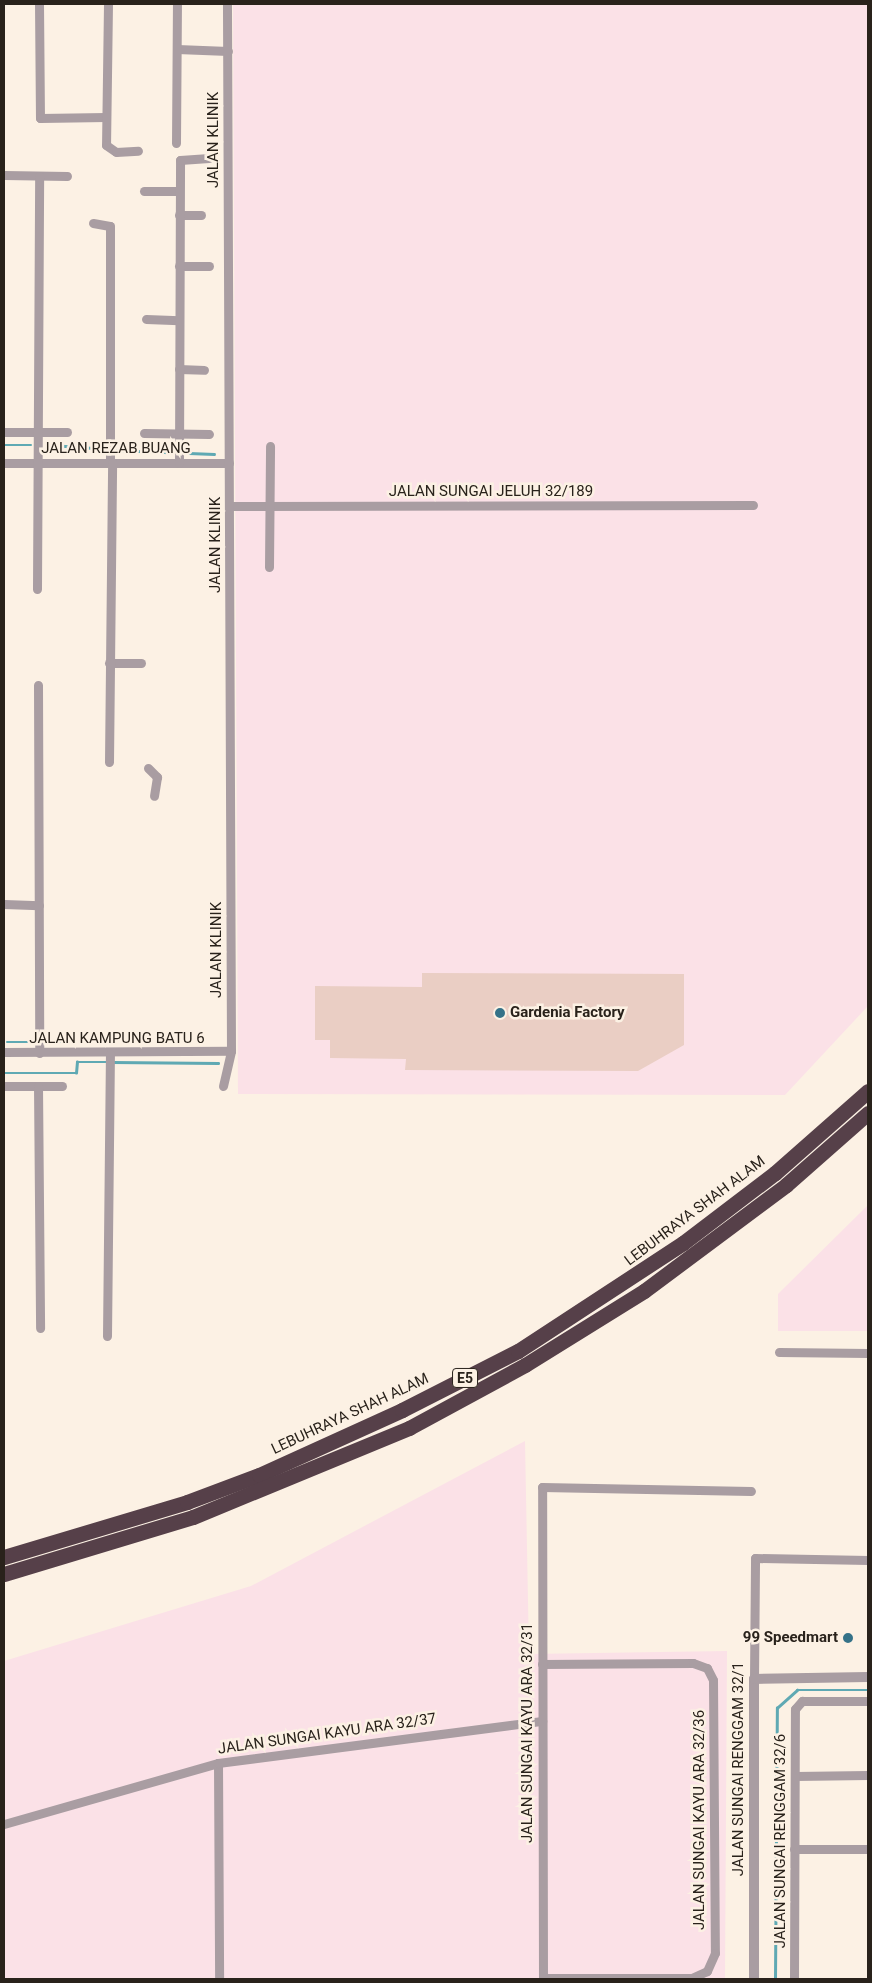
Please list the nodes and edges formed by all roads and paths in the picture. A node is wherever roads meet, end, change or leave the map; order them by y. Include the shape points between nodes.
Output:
1 (39, 4) edge
2 (108, 4) edge
3 (177, 4) edge
4 (227, 4) edge
5 (177, 49) junction
6 (228, 51) junction
7 (106, 116) junction
8 (176, 143) dead end
9 (138, 151) dead end
10 (209, 158) dead end
11 (4, 175) edge
12 (39, 176) junction
13 (67, 176) dead end
14 (144, 191) dead end
15 (179, 191) junction
16 (179, 215) junction
17 (201, 215) dead end
18 (93, 223) dead end
19 (179, 266) junction
20 (209, 266) dead end
21 (146, 319) dead end
22 (179, 320) junction
23 (179, 369) junction
24 (204, 370) dead end
25 (4, 432) edge
26 (38, 432) junction
27 (67, 432) dead end
28 (144, 432) dead end
29 (179, 434) junction
30 (209, 434) dead end
31 (270, 446) dead end
32 (111, 457) junction
33 (179, 458) junction
34 (4, 463) edge
35 (39, 463) junction
36 (229, 463) junction
37 (753, 505) dead end
38 (229, 506) junction
39 (270, 506) junction
40 (269, 567) dead end
41 (37, 589) dead end
42 (141, 662) dead end
43 (109, 663) junction
44 (38, 685) dead end
45 (109, 762) dead end
46 (148, 768) dead end
47 (154, 796) dead end
48 (4, 904) edge
49 (39, 905) junction
50 (39, 1046) junction
51 (231, 1051) junction
52 (4, 1052) edge
53 (110, 1054) junction
54 (4, 1086) edge
55 (38, 1086) junction
56 (62, 1086) dead end
57 (223, 1086) dead end
58 (868, 1090) edge
59 (868, 1113) edge
60 (40, 1328) dead end
61 (107, 1336) dead end
62 (779, 1352) dead end
63 (868, 1352) edge
64 (751, 1491) dead end
65 (4, 1557) edge
66 (868, 1560) edge
67 (4, 1574) edge
68 (542, 1664) junction
69 (868, 1678) edge
70 (754, 1679) junction
71 (868, 1701) edge
72 (542, 1721) junction
73 (218, 1763) junction
74 (868, 1775) edge
75 (795, 1776) junction
76 (4, 1824) edge
77 (794, 1849) junction
78 (868, 1849) edge
79 (543, 1978) edge
80 (219, 1979) edge
81 (754, 1979) edge
82 (794, 1979) edge

1 - 7 street via 40,118
2 - 7 street
3 - 5 street
4 - 6 street, JALAN KLINIK
5 - 6 street
5 - 8 street
6 - 36 street, JALAN KLINIK
7 - 9 street via 109,150
10 - 15 street via 180,160
11 - 12 street
12 - 13 street
12 - 26 street
14 - 15 street
15 - 16 street
16 - 17 street
16 - 19 street
18 - 32 street via 110,226
19 - 20 street
19 - 22 street
21 - 22 street
22 - 23 street
23 - 24 street
23 - 29 street
25 - 26 street
26 - 27 street
26 - 35 street
28 - 29 street
29 - 30 street
29 - 33 street
31 - 39 street
32 - 33 street, JALAN REZAB BUANG
32 - 35 street, JALAN REZAB BUANG
32 - 43 street
33 - 36 street, JALAN REZAB BUANG
34 - 35 street, JALAN REZAB BUANG
35 - 41 street
36 - 38 street, JALAN KLINIK
37 - 39 street, JALAN SUNGAI JELUH 32/189
38 - 39 street, JALAN SUNGAI JELUH 32/189
38 - 51 street, JALAN KLINIK
39 - 40 street
42 - 43 street
43 - 45 street
44 - 49 street
46 - 47 street via 157,777
48 - 49 street
49 - 50 street
50 - 52 street, JALAN KAMPUNG BATU 6
50 - 53 street, JALAN KAMPUNG BATU 6
51 - 53 street, JALAN KAMPUNG BATU 6
51 - 57 street, JALAN KLINIK
53 - 61 street
54 - 55 street
55 - 56 street
55 - 60 street
58 - 65 highway, LEBUHRAYA SHAH ALAM / E5 via 775,1173 683,1242 518,1351 402,1410 258,1475 142,1516
59 - 67 highway, E5 via 786,1186 644,1291 525,1365 408,1428 193,1517
62 - 63 street
64 - 68 street, JALAN SUNGAI KAYU ARA 32/31 via 542,1487
66 - 70 street, JALAN SUNGAI RENGGAM 32/1 via 755,1558
68 - 72 street, JALAN SUNGAI KAYU ARA 32/31
68 - 79 street, JALAN SUNGAI KAYU ARA 32/36 via 693,1663 707,1668 713,1680 715,1953 707,1971 692,1978
69 - 70 street
70 - 81 street, JALAN SUNGAI RENGGAM 32/1
71 - 75 street, JALAN SUNGAI RENGGAM 32/6 via 798,1704
72 - 73 street, JALAN SUNGAI KAYU ARA 32/37
72 - 79 street, JALAN SUNGAI KAYU ARA 32/31
73 - 76 street, JALAN SUNGAI KAYU ARA 32/37
73 - 80 street
74 - 75 street
75 - 77 street, JALAN SUNGAI RENGGAM 32/6
77 - 78 street
77 - 82 street, JALAN SUNGAI RENGGAM 32/6

